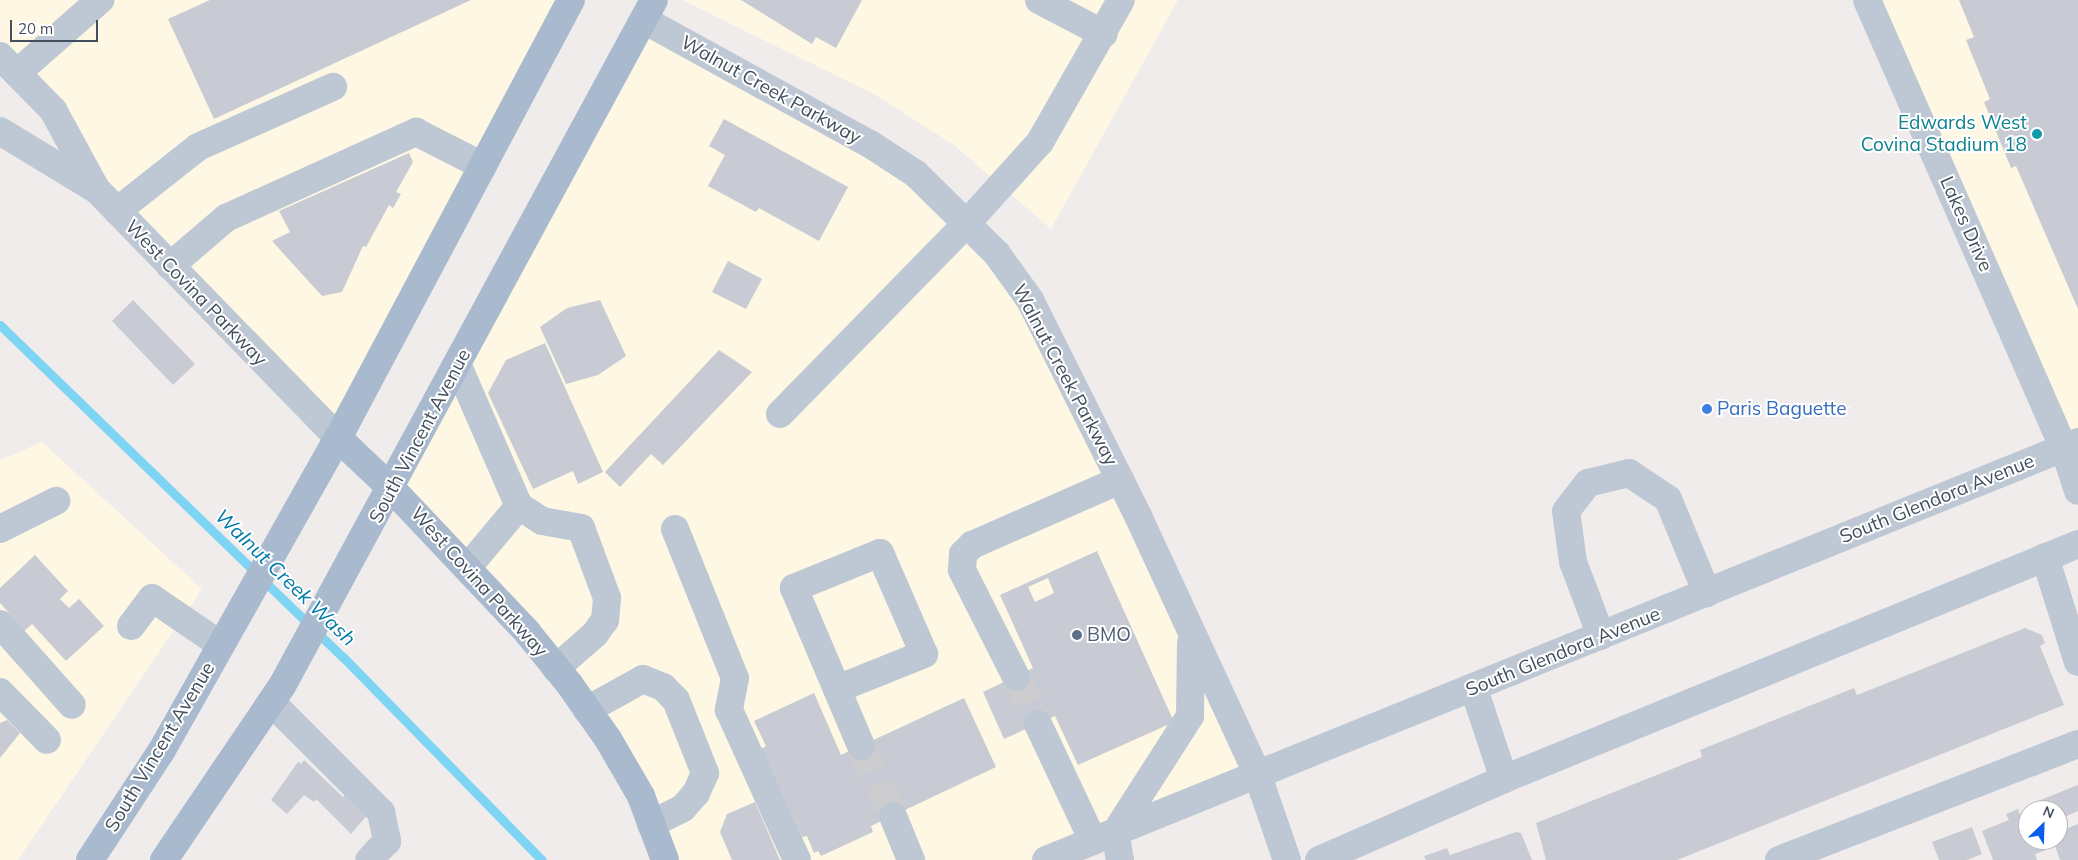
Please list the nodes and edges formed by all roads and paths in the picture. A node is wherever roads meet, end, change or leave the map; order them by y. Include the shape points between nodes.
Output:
1 (100, 0) edge
2 (571, 0) edge
3 (1039, 0) edge
4 (1121, 0) edge
5 (1867, 0) edge
6 (649, 10) edge
7 (1104, 34) junction
8 (8, 64) edge
9 (333, 87) dead end
10 (0, 131) edge
11 (483, 166) junction
12 (96, 190) junction
13 (117, 211) junction
14 (967, 223) junction
15 (170, 266) junction
16 (458, 366) junction
17 (780, 414) dead end
18 (338, 438) junction
19 (2071, 445) edge
20 (1120, 480) junction
21 (392, 488) junction
22 (2078, 491) edge
23 (56, 501) dead end
24 (520, 506) junction
25 (675, 529) dead end
26 (0, 530) edge
27 (2078, 544) edge
28 (2045, 557) junction
29 (467, 568) junction
30 (1707, 593) junction
31 (0, 624) edge
32 (130, 626) dead end
33 (1601, 636) junction
34 (1192, 639) junction
35 (221, 645) junction
36 (2078, 662) edge
37 (556, 668) junction
38 (1016, 677) tunnel mouth
39 (1474, 688) junction
40 (837, 689) junction
41 (0, 692) edge
42 (271, 702) junction
43 (72, 705) dead end
44 (587, 710) junction
45 (1038, 724) tunnel mouth
46 (47, 740) dead end
47 (2078, 744) edge
48 (861, 746) tunnel mouth
49 (1258, 776) junction
50 (1504, 779) junction
51 (894, 816) tunnel mouth
52 (652, 824) junction
53 (1104, 837) junction
54 (90, 860) edge
55 (164, 860) edge
56 (369, 860) edge
57 (665, 860) edge
58 (796, 860) edge
59 (911, 860) edge
60 (1046, 860) edge
61 (1120, 860) edge
62 (1287, 860) edge
63 (1319, 860) edge
64 (1779, 860) edge

1 - 8 street
2 - 11 main road, South Vincent Avenue
3 - 7 street
4 - 7 street
5 - 19 street, Lakes Drive
6 - 14 street, Walnut Creek Parkway via 916,174
6 - 16 main road, South Vincent Avenue
7 - 14 street via 1040,142
8 - 12 street, West Covina Parkway via 53,110
9 - 13 street via 198,147
10 - 12 street, West Covina Parkway
11 - 15 street via 416,132 226,218
11 - 18 main road, South Vincent Avenue
12 - 13 street, West Covina Parkway
13 - 15 street, West Covina Parkway
14 - 17 street
14 - 20 street, Walnut Creek Parkway via 997,254 1030,300
15 - 18 street, West Covina Parkway
16 - 21 main road, South Vincent Avenue
16 - 24 street
18 - 21 main road, West Covina Parkway
18 - 35 main road, South Vincent Avenue
19 - 22 street, Lakes Drive
19 - 30 street, South Glendora Avenue
20 - 34 street, Walnut Creek Parkway
20 - 38 street via 972,545 963,554 962,570
21 - 29 main road, West Covina Parkway
21 - 42 main road, South Vincent Avenue
23 - 26 street
24 - 29 street
24 - 37 street via 542,521 581,528 607,598 605,620 596,634
25 - 58 street via 735,678 729,710
27 - 28 street
28 - 36 street
28 - 50 street
29 - 37 main road, West Covina Parkway
30 - 33 street, South Glendora Avenue
30 - 33 street via 1668,499 1629,473 1588,483 1566,512 1573,562
31 - 43 street
32 - 35 street via 152,598
33 - 39 street, South Glendora Avenue
34 - 49 street, Walnut Creek Parkway
34 - 53 street via 1190,716
35 - 54 main road, South Vincent Avenue via 162,750
37 - 44 main road, West Covina Parkway
39 - 49 street, South Glendora Avenue
39 - 50 street
40 - 40 street via 794,588 880,554 924,654
40 - 48 street
41 - 46 street
42 - 55 main road, South Vincent Avenue
42 - 56 street via 380,812 388,841
44 - 52 main road, West Covina Parkway via 640,796
44 - 52 street via 643,679 663,687 676,700 705,773 696,793 683,808
45 - 53 street
47 - 64 street
49 - 53 street, South Glendora Avenue
49 - 62 street, Walnut Creek Parkway
50 - 63 street
51 - 59 street
52 - 57 main road, West Covina Parkway
53 - 60 street, South Glendora Avenue
53 - 61 street

